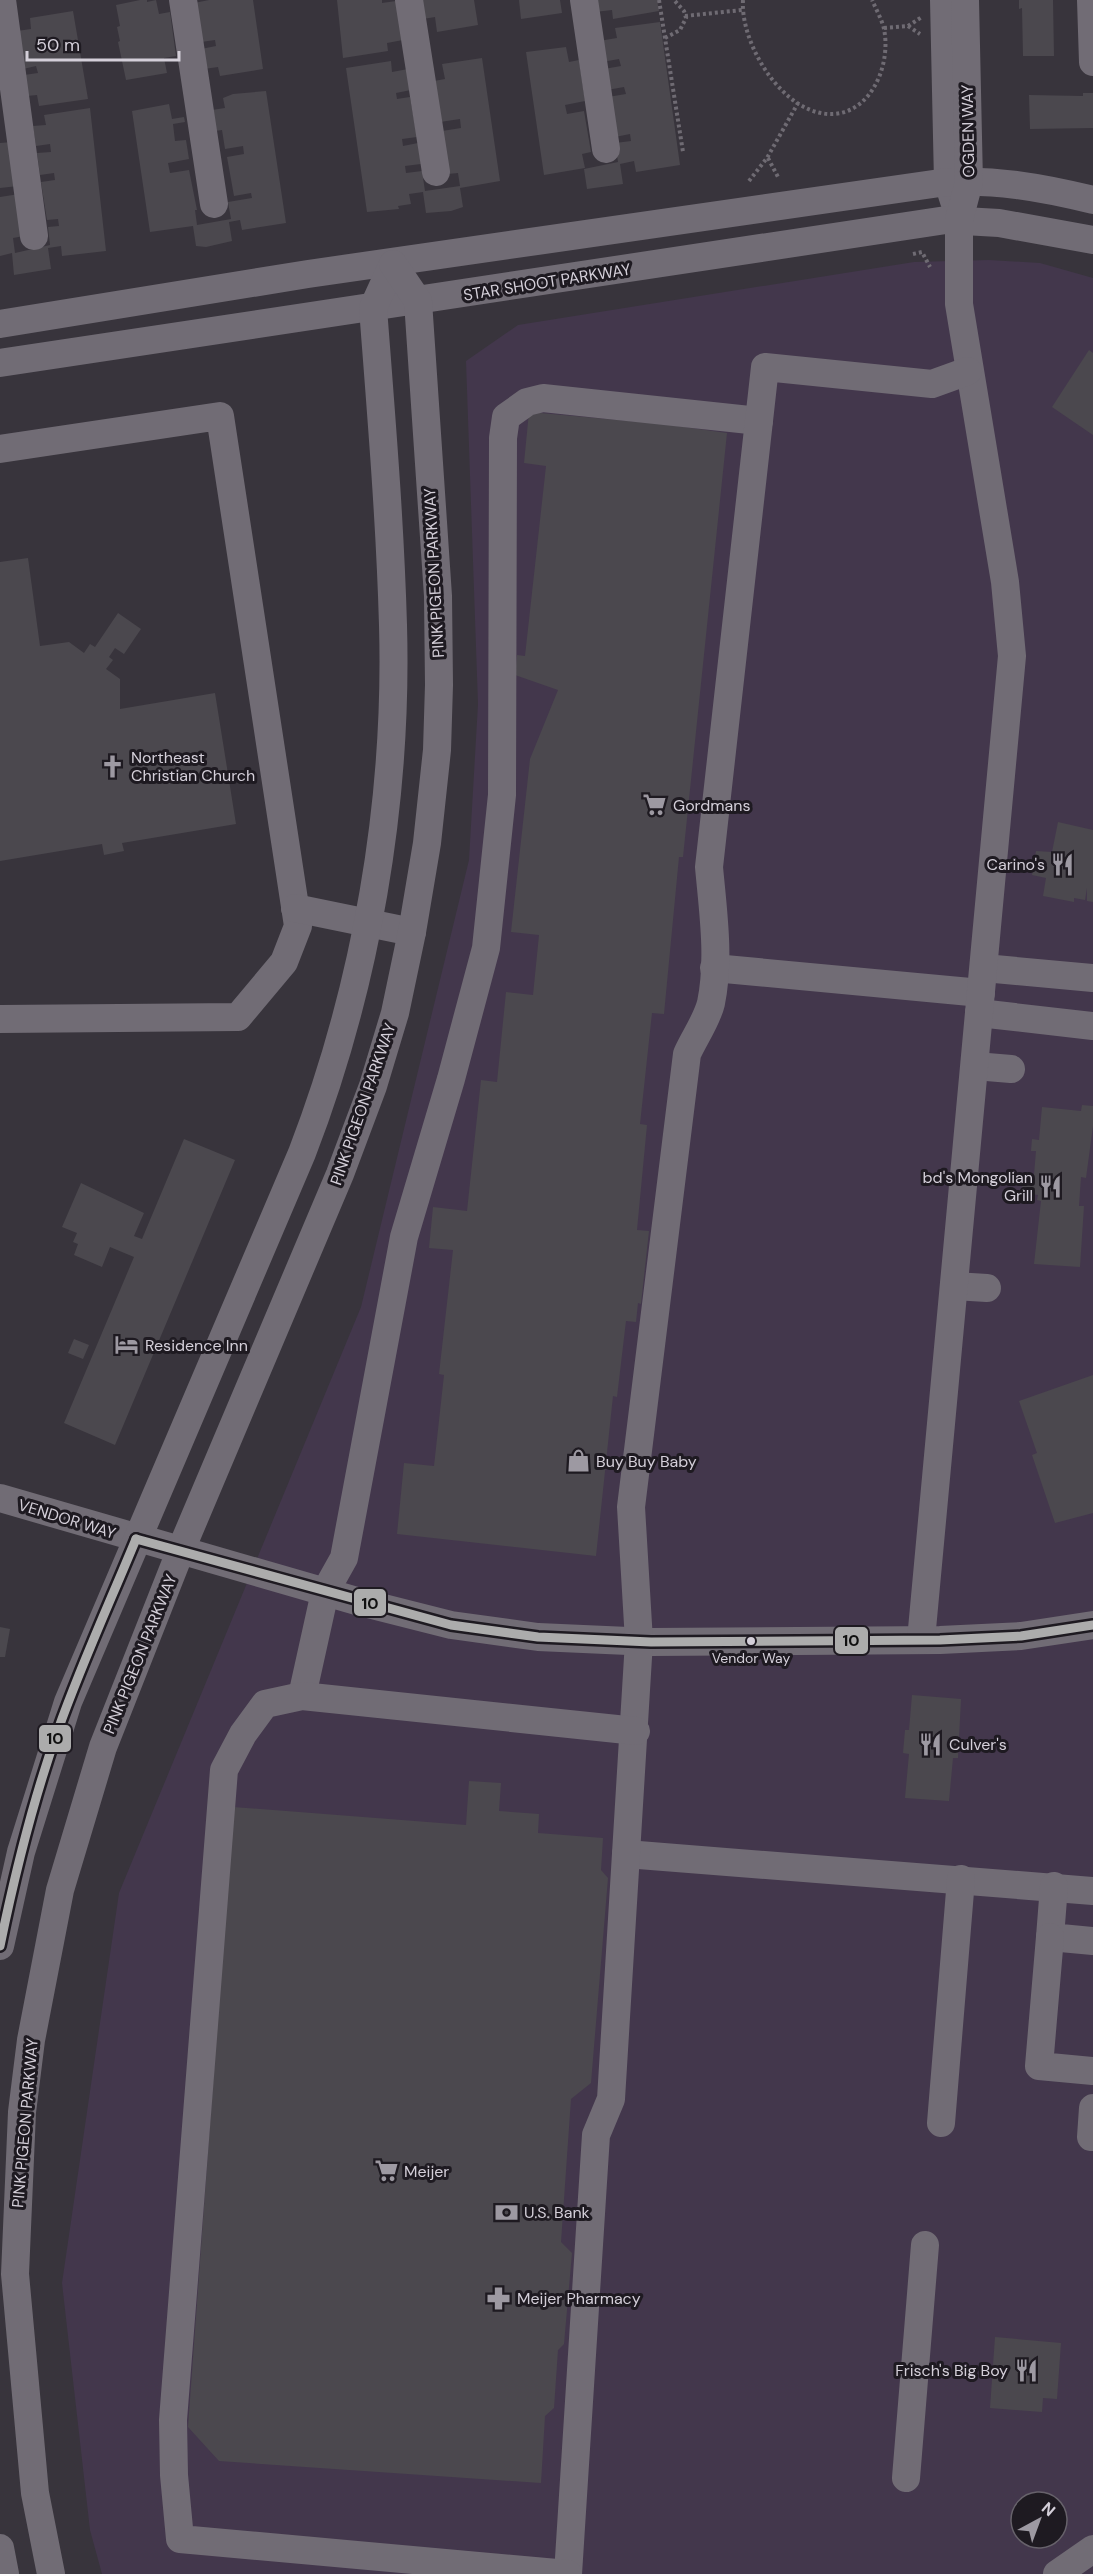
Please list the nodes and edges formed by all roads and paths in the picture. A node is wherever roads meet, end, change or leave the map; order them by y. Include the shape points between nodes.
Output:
1 (2, 0) edge
2 (183, 0) edge
3 (409, 0) edge
4 (584, 0) edge
5 (659, 0) edge
6 (674, 0) edge
7 (743, 0) edge
8 (872, 0) edge
9 (965, 0) edge
10 (1090, 0) edge
11 (934, 7) edge
12 (742, 10) junction
13 (685, 16) junction
14 (884, 28) junction
15 (665, 38) junction
16 (1093, 62) edge
17 (798, 103) junction
18 (606, 149) dead end
19 (683, 152) dead end
20 (767, 158) junction
21 (436, 172) dead end
22 (778, 177) dead end
23 (749, 181) dead end
24 (959, 182) junction
25 (1093, 200) edge
26 (214, 204) dead end
27 (959, 220) junction
28 (34, 236) dead end
29 (1093, 240) edge
30 (913, 254) dead end
31 (393, 264) junction
32 (930, 267) dead end
33 (418, 301) junction
34 (373, 308) junction
35 (0, 324) edge
36 (0, 363) edge
37 (968, 370) junction
38 (759, 421) junction
39 (0, 448) edge
40 (295, 908) junction
41 (367, 921) junction
42 (412, 932) junction
43 (714, 968) junction
44 (1093, 978) edge
45 (981, 991) junction
46 (0, 1019) edge
47 (1093, 1026) edge
48 (975, 1066) junction
49 (1011, 1069) dead end
50 (954, 1286) junction
51 (987, 1288) dead end
52 (0, 1498) edge
53 (136, 1539) junction
54 (180, 1552) junction
55 (325, 1592) junction
56 (1093, 1625) edge
57 (921, 1640) junction
58 (639, 1641) junction
59 (302, 1696) junction
60 (636, 1731) junction
61 (626, 1854) junction
62 (961, 1879) junction
63 (1054, 1886) junction
64 (1093, 1891) edge
65 (1050, 1937) junction
66 (1093, 1941) edge
67 (0, 1946) edge
68 (1093, 2071) edge
69 (1093, 2108) edge
70 (941, 2123) dead end
71 (1091, 2137) dead end
72 (925, 2245) dead end
73 (906, 2478) dead end
74 (0, 2548) edge
75 (1093, 2549) edge
76 (5, 2574) edge
77 (51, 2574) edge
78 (568, 2574) edge
79 (1057, 2574) edge

1 - 28 street
2 - 26 street
3 - 21 street
4 - 18 street
5 - 15 path
6 - 13 path
7 - 12 path
8 - 14 path
9 - 24 street, OGDEN WAY
10 - 16 street
11 - 14 path via 909,26
11 - 24 street, OGDEN WAY
12 - 13 path
12 - 17 path via 753,48 770,78
13 - 15 path via 680,30
14 - 17 path via 883,64 876,85 864,100 834,114
15 - 19 path
17 - 20 path
20 - 22 path
20 - 23 path
24 - 25 street via 1058,191
24 - 27 street, OGDEN WAY
24 - 31 street
27 - 29 street, STAR SHOOT PARKWAY via 1009,224
27 - 33 street, STAR SHOOT PARKWAY
27 - 37 street, OGDEN WAY via 959,304
30 - 32 path via 922,252
31 - 33 street
31 - 34 street
31 - 35 street
33 - 34 street, STAR SHOOT PARKWAY
33 - 42 street, PINK PIGEON PARKWAY via 438,596 439,685 427,843
34 - 36 street, STAR SHOOT PARKWAY
34 - 41 street via 393,626 387,779
37 - 38 street via 932,384 765,367
37 - 45 street, OGDEN WAY via 1005,582 1012,656
38 - 43 street via 709,867
38 - 55 street via 543,398 527,402 506,417 502,795 486,948 404,1237 344,1558
39 - 40 street via 220,416
40 - 41 street
40 - 46 street via 298,926 284,962 238,1017
41 - 42 street
41 - 53 street via 350,1004 322,1103
42 - 54 street, PINK PIGEON PARKWAY via 373,1086 345,1163
43 - 45 street
43 - 58 street via 710,1004 687,1054 631,1507
44 - 45 street
45 - 47 street
45 - 48 street, OGDEN WAY
48 - 49 street
48 - 50 street, OGDEN WAY
50 - 51 street
50 - 57 street, OGDEN WAY
52 - 53 street, VENDOR WAY
53 - 54 street, VENDOR WAY
53 - 67 street via 68,1702 48,1761 21,1852
54 - 55 street, VENDOR WAY
54 - 77 street, PINK PIGEON PARKWAY via 103,1747 80,1820 60,1890 31,2040 22,2112 15,2274 35,2493
55 - 58 street, VENDOR WAY via 451,1625 538,1637
55 - 59 street
56 - 57 street, VENDOR WAY via 1021,1636
57 - 58 street, VENDOR WAY
58 - 60 street
59 - 60 street
59 - 78 street via 265,1704 224,1770 173,2420 180,2539
60 - 61 street
61 - 62 street
61 - 78 street via 611,2099 596,2135
62 - 63 street
62 - 70 street
63 - 64 street
63 - 65 street
65 - 66 street
65 - 68 street via 1039,2066
69 - 71 street
72 - 73 street
74 - 76 street
75 - 79 street

